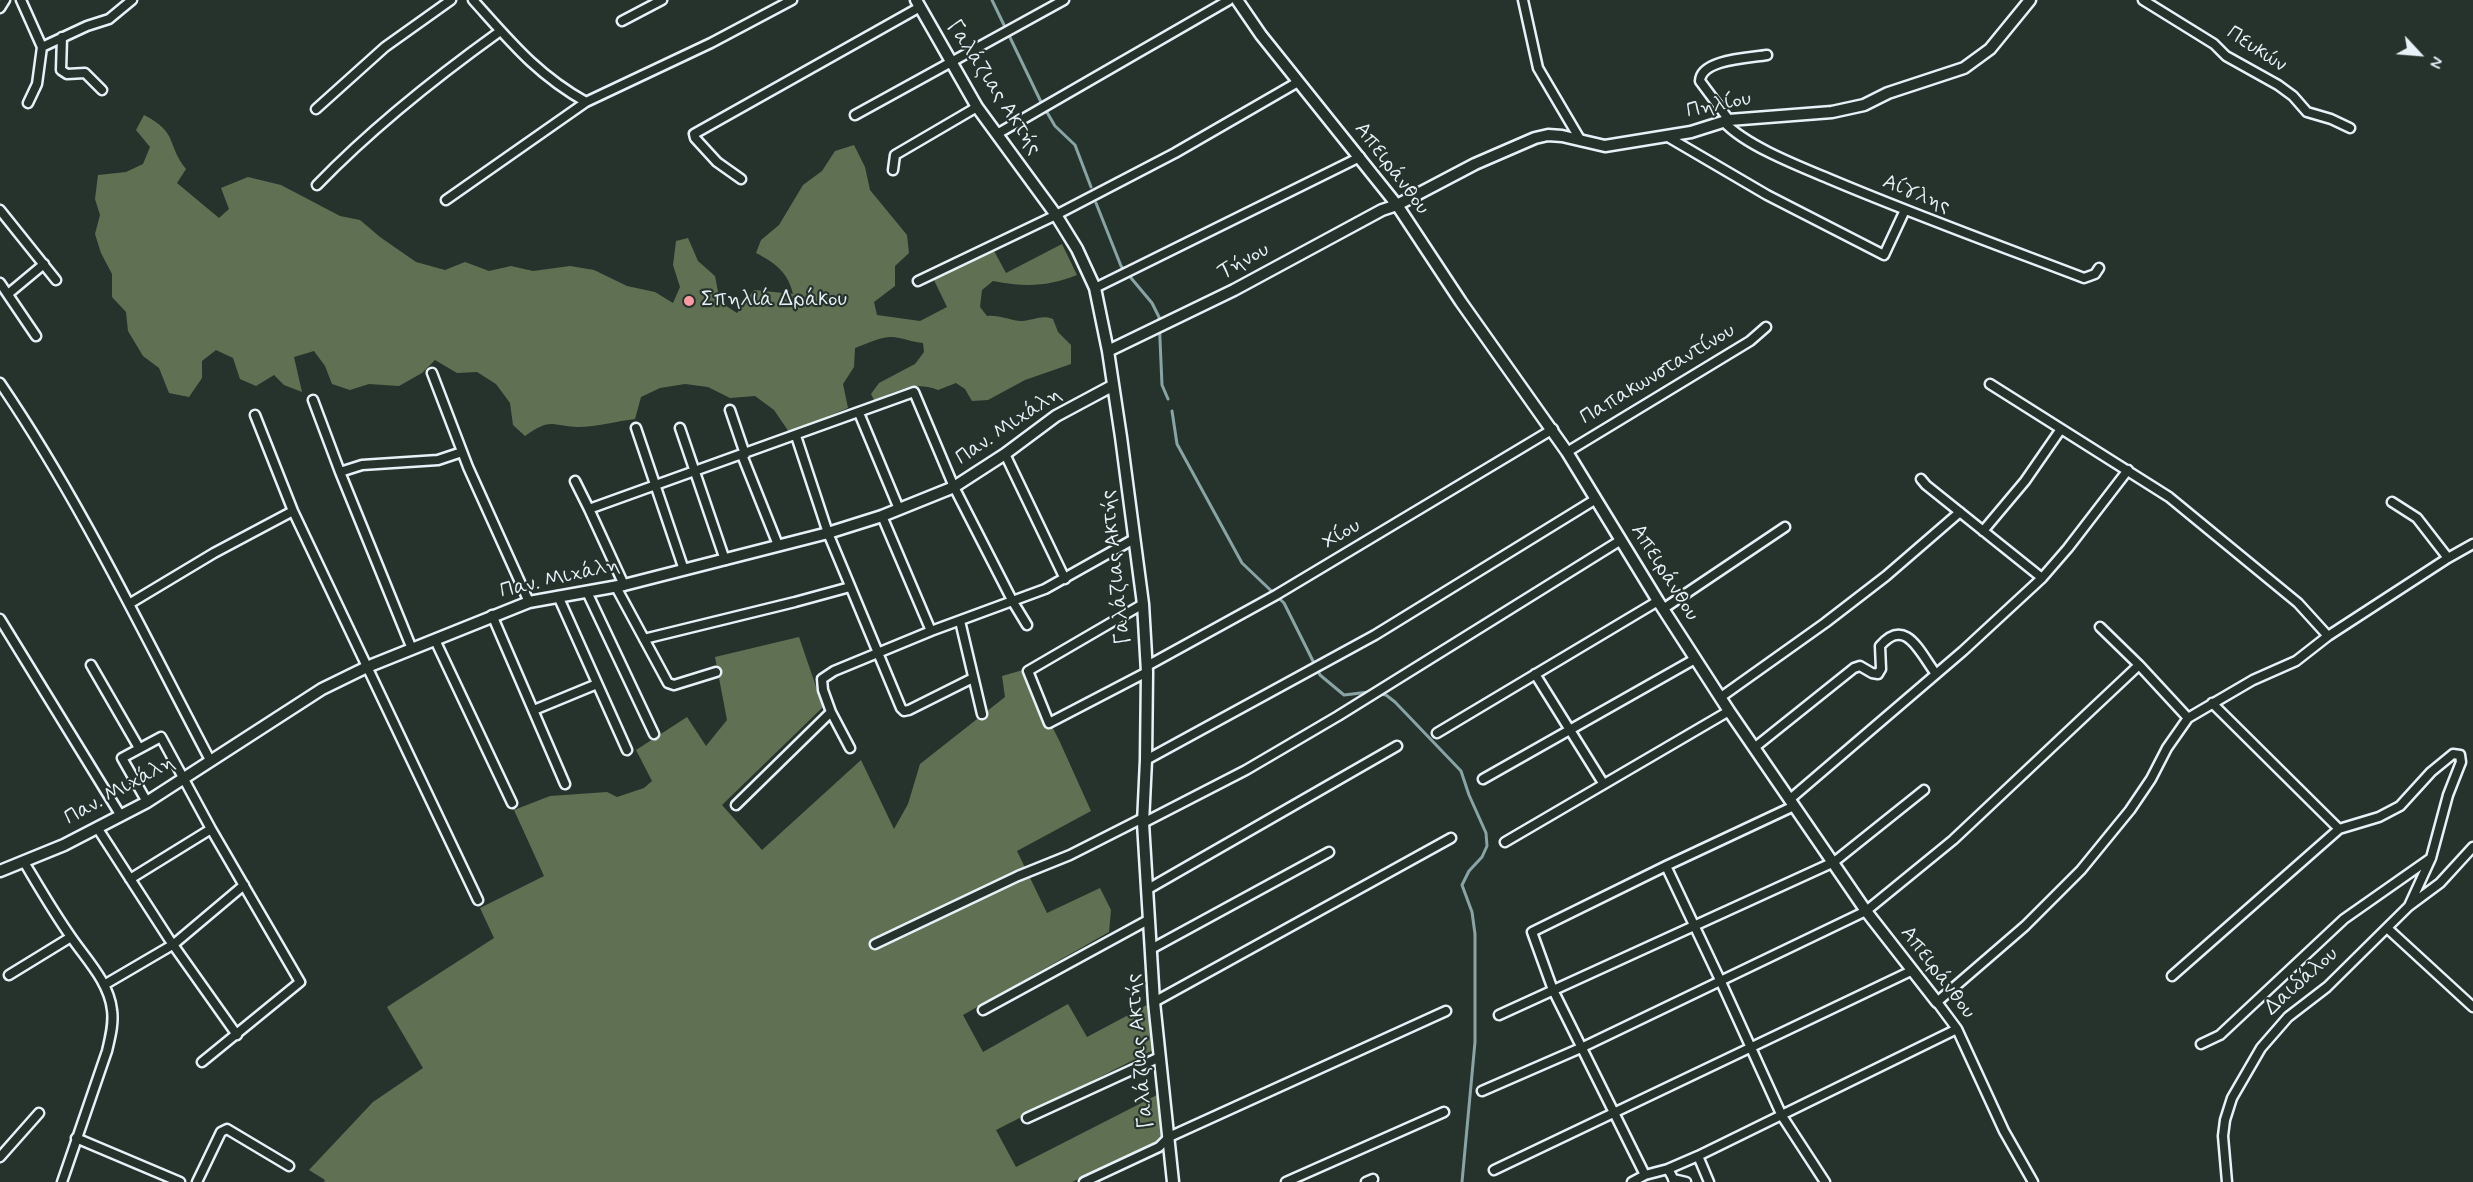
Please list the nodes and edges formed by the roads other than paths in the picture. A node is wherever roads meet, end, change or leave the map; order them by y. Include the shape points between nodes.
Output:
1 (5, 0) edge
2 (21, 0) edge
3 (132, 0) edge
4 (451, 0) edge
5 (472, 0) edge
6 (662, 0) edge
7 (792, 0) edge
8 (1064, 0) edge
9 (1229, 0) edge
10 (1237, 0) edge
11 (1523, 0) edge
12 (2030, 0) edge
13 (2143, 0) edge
14 (918, 4) edge
15 (0, 8) edge
16 (622, 21) dead end
17 (499, 32) junction
18 (62, 37) junction
19 (42, 47) junction
20 (1767, 55) dead end
21 (950, 62) junction
22 (1298, 82) junction
23 (102, 90) dead end
24 (586, 102) junction
25 (28, 103) dead end
26 (977, 107) junction
27 (316, 109) dead end
28 (855, 115) dead end
29 (1726, 121) junction
30 (2350, 128) dead end
31 (997, 134) junction
32 (1668, 137) junction
33 (1581, 141) junction
34 (1360, 157) junction
35 (893, 170) dead end
36 (741, 179) dead end
37 (317, 185) dead end
38 (446, 200) dead end
39 (1397, 205) junction
40 (0, 210) edge
41 (1905, 210) junction
42 (1056, 215) junction
43 (44, 264) junction
44 (2098, 268) dead end
45 (56, 280) dead end
46 (918, 281) dead end
47 (0, 283) edge
48 (1095, 288) junction
49 (8, 294) junction
50 (1766, 327) dead end
51 (36, 336) dead end
52 (1108, 351) junction
53 (432, 373) dead end
54 (0, 383) edge
55 (1990, 384) dead end
56 (1112, 386) junction
57 (313, 400) dead end
58 (730, 410) dead end
59 (859, 413) junction
60 (255, 415) dead end
61 (636, 428) dead end
62 (680, 428) dead end
63 (1553, 429) junction
64 (2061, 429) junction
65 (796, 436) junction
66 (462, 452) junction
67 (1567, 452) junction
68 (1005, 454) junction
69 (744, 455) junction
70 (696, 470) junction
71 (2127, 470) junction
72 (340, 472) junction
73 (1921, 479) dead end
74 (575, 482) dead end
75 (656, 486) junction
76 (954, 487) junction
77 (1596, 499) junction
78 (2392, 502) dead end
79 (589, 509) junction
80 (899, 509) junction
81 (293, 511) junction
82 (1960, 512) junction
83 (882, 516) junction
84 (1785, 527) dead end
85 (1983, 531) junction
86 (828, 533) junction
87 (1134, 539) junction
88 (1621, 540) junction
89 (2473, 544) edge
90 (778, 545) junction
91 (2448, 558) junction
92 (724, 560) junction
93 (684, 570) junction
94 (2042, 578) junction
95 (1065, 579) junction
96 (620, 586) junction
97 (850, 587) junction
98 (587, 592) junction
99 (558, 596) junction
100 (529, 602) junction
101 (1012, 602) junction
102 (129, 604) junction
103 (1143, 604) junction
104 (1661, 605) junction
105 (492, 615) junction
106 (0, 619) edge
107 (960, 621) junction
108 (1027, 625) dead end
109 (2100, 627) dead end
110 (931, 631) junction
111 (2328, 636) junction
112 (644, 639) junction
113 (435, 640) junction
114 (412, 649) junction
115 (878, 653) junction
116 (1695, 659) junction
117 (91, 665) dead end
118 (2139, 665) junction
119 (367, 667) junction
120 (1147, 669) junction
121 (716, 672) dead end
122 (1535, 674) junction
123 (1936, 674) junction
124 (973, 678) junction
125 (597, 684) junction
126 (1720, 697) junction
127 (2212, 703) junction
128 (534, 710) junction
129 (1729, 711) junction
130 (831, 712) junction
131 (982, 714) dead end
132 (2188, 718) junction
133 (1568, 729) junction
134 (654, 734) dead end
135 (1437, 734) dead end
136 (1397, 746) dead end
137 (139, 748) junction
138 (850, 748) dead end
139 (1754, 748) junction
140 (627, 750) dead end
141 (210, 760) junction
142 (1146, 760) junction
143 (184, 778) junction
144 (1483, 779) dead end
145 (564, 783) dead end
146 (1603, 783) junction
147 (1924, 790) dead end
148 (147, 802) junction
149 (512, 803) dead end
150 (1791, 803) junction
151 (736, 805) dead end
152 (121, 816) junction
153 (1143, 821) junction
154 (2339, 828) junction
155 (98, 829) junction
156 (211, 829) junction
157 (1451, 838) dead end
158 (1505, 842) dead end
159 (2473, 847) edge
160 (1329, 852) dead end
161 (2431, 858) junction
162 (24, 862) junction
163 (1834, 862) junction
164 (1666, 866) junction
165 (0, 871) edge
166 (130, 879) junction
167 (244, 885) junction
168 (1148, 889) junction
169 (478, 900) dead end
170 (2409, 906) junction
171 (1866, 911) junction
172 (1148, 920) junction
173 (1694, 926) junction
174 (2387, 928) junction
175 (70, 937) junction
176 (875, 944) dead end
177 (174, 945) junction
178 (1151, 949) junction
179 (1911, 971) junction
180 (9, 975) dead end
181 (2172, 976) dead end
182 (1722, 982) junction
183 (104, 985) junction
184 (1553, 990) junction
185 (1154, 1002) junction
186 (1936, 1002) junction
187 (2473, 1007) edge
188 (983, 1010) dead end
189 (1446, 1011) dead end
190 (1498, 1015) dead end
191 (1957, 1029) junction
192 (237, 1035) junction
193 (2201, 1044) dead end
194 (1583, 1047) junction
195 (1751, 1049) junction
196 (1160, 1057) junction
197 (202, 1062) dead end
198 (1482, 1091) dead end
199 (1444, 1112) dead end
200 (1613, 1112) junction
201 (39, 1113) dead end
202 (1782, 1116) junction
203 (1027, 1118) dead end
204 (1169, 1137) junction
205 (76, 1138) junction
206 (1698, 1156) junction
207 (0, 1157) edge
208 (288, 1166) dead end
209 (1668, 1169) junction
210 (1494, 1170) dead end
211 (1645, 1175) junction
212 (1674, 1180) edge
213 (62, 1182) edge
214 (180, 1182) edge
215 (197, 1182) edge
216 (1084, 1182) edge
217 (1173, 1182) edge
218 (1286, 1182) edge
219 (1632, 1182) edge
220 (1686, 1182) edge
221 (1709, 1182) edge
222 (1825, 1182) edge
223 (2033, 1182) edge
224 (2227, 1182) edge

1 - 15 street
2 - 19 street
3 - 18 street via 110,20
4 - 27 street via 385,48
5 - 17 street
6 - 16 street
7 - 24 street
8 - 21 street
9 - 31 street
10 - 22 street, Απειράνθου
11 - 33 street via 1538,68
12 - 29 street, Πηλίου via 1990,49 1964,68 1848,110
13 - 30 street, Πευκών via 2214,44 2226,56 2278,85 2307,112
14 - 21 street, Γαλάζιας Ακτής
14 - 36 street via 694,134 717,162
17 - 24 street via 551,81
17 - 37 street via 395,112
18 - 19 street
18 - 23 street via 61,70 67,74 85,73
19 - 25 street via 37,84
20 - 29 street, Αίγλης via 1722,62 1704,69 1700,75
21 - 26 street, Γαλάζιας Ακτής
21 - 28 street
22 - 34 street, Απειράνθου
22 - 42 street
24 - 38 street
26 - 31 street, Γαλάζιας Ακτής
26 - 35 street via 896,155
29 - 32 street, Πηλίου
29 - 41 street, Αίγλης via 1741,136 1772,153
31 - 42 street, Γαλάζιας Ακτής
32 - 33 street, Πηλίου via 1605,146
32 - 41 street via 1767,195 1884,255
33 - 39 street, Πηλίου via 1562,136 1534,138
34 - 39 street, Απειράνθου
34 - 48 street
39 - 52 street, Τήνου
39 - 63 street, Απειράνθου
40 - 43 street
41 - 44 street, Αίγλης via 2084,278 2095,274
42 - 46 street
42 - 48 street, Γαλάζιας Ακτής
43 - 45 street
43 - 49 street
47 - 49 street
48 - 52 street, Γαλάζιας Ακτής
49 - 51 street
50 - 67 street, Παπακωνσταντίνου
52 - 56 street, Γαλάζιας Ακτής
53 - 66 street
54 - 102 street via 34,434
55 - 64 street
56 - 68 street, Παν. Μιχάλη via 1056,416
56 - 87 street, Γαλάζιας Ακτής
57 - 72 street
58 - 69 street
59 - 65 street
59 - 76 street via 914,392
59 - 80 street
60 - 81 street
61 - 75 street
62 - 70 street
63 - 67 street, Απειράνθου
63 - 120 street, Χίου
64 - 71 street
64 - 85 street
65 - 69 street
65 - 86 street
66 - 72 street via 438,460 362,465
66 - 100 street
67 - 77 street, Απειράνθου
68 - 76 street, Παν. Μιχάλη
68 - 95 street
69 - 70 street
69 - 90 street
70 - 75 street
70 - 92 street
71 - 94 street
71 - 111 street via 2169,497 2298,603
72 - 114 street
73 - 82 street
74 - 79 street
75 - 79 street
75 - 93 street
76 - 80 street, Παν. Μιχάλη
76 - 101 street
77 - 88 street, Απειράνθου
77 - 142 street via 1375,635
78 - 91 street via 2417,518
79 - 96 street
80 - 83 street, Παν. Μιχάλη
81 - 102 street
81 - 119 street
82 - 85 street
82 - 126 street via 1878,583
83 - 86 street, Παν. Μιχάλη
83 - 110 street
84 - 104 street
85 - 94 street
86 - 90 street, Παν. Μιχάλη
86 - 97 street
87 - 95 street
87 - 103 street, Γαλάζιας Ακτής
88 - 104 street, Απειράνθου
88 - 153 street via 1338,716 1246,770
89 - 91 street
90 - 92 street, Παν. Μιχάλη
91 - 111 street
92 - 93 street, Παν. Μιχάλη
93 - 96 street, Παν. Μιχάλη
94 - 123 street
95 - 101 street
96 - 98 street, Παν. Μιχάλη
96 - 112 street
97 - 112 street
97 - 115 street
98 - 99 street, Παν. Μιχάλη
98 - 134 street
99 - 100 street, Παν. Μιχάλη
99 - 125 street
100 - 105 street, Παν. Μιχάλη
101 - 107 street
101 - 108 street
102 - 141 street
103 - 120 street, Γαλάζιας Ακτής
103 - 120 street, Χίου via 1028,671 1049,723
104 - 116 street, Απειράνθου
104 - 122 street
105 - 113 street, Παν. Μιχάλη
105 - 128 street
106 - 152 street
107 - 110 street
107 - 124 street
109 - 118 street
110 - 115 street
111 - 127 street via 2284,668
112 - 121 street via 668,682 674,685
113 - 114 street, Παν. Μιχάλη
113 - 149 street
114 - 119 street, Παν. Μιχάλη
115 - 124 street via 904,711
115 - 130 street via 822,679
116 - 126 street, Απειράνθου
116 - 133 street
117 - 137 street
118 - 132 street
118 - 171 street via 1953,840
119 - 141 street, Παν. Μιχάλη via 322,689
119 - 169 street
120 - 142 street, Γαλάζιας Ακτής
122 - 133 street
122 - 135 street
123 - 139 street via 1909,638 1896,633 1880,646 1878,674 1860,666 1854,668
123 - 150 street
124 - 131 street
125 - 128 street
125 - 140 street
126 - 129 street, Απειράνθου
127 - 132 street
127 - 154 street
128 - 145 street
129 - 139 street, Απειράνθου
129 - 146 street
130 - 138 street
130 - 151 street
132 - 186 street via 2130,810 2081,870 2025,926
133 - 144 street
133 - 146 street
136 - 168 street
137 - 143 street via 161,737
137 - 148 street via 122,758
139 - 150 street, Απειράνθου
141 - 143 street, Παν. Μιχάλη
142 - 153 street, Γαλάζιας Ακτής
143 - 148 street, Παν. Μιχάλη
143 - 156 street
146 - 158 street
147 - 163 street
148 - 152 street, Παν. Μιχάλη
150 - 163 street, Απειράνθου
150 - 164 street
152 - 155 street, Παν. Μιχάλη
153 - 168 street, Γαλάζιας Ακτής
153 - 176 street
154 - 161 street via 2379,817 2400,806 2431,772 2453,754 2460,755
154 - 181 street
155 - 162 street, Παν. Μιχάλη
155 - 166 street
156 - 166 street
156 - 167 street
157 - 185 street
159 - 170 street, Δαιδάλου via 2440,883
160 - 178 street
161 - 170 street
161 - 193 street via 2344,919 2220,1035
162 - 165 street, Παν. Μιχάλη
162 - 175 street
163 - 171 street, Απειράνθου
163 - 173 street
164 - 173 street
164 - 184 street via 1532,932
166 - 177 street
167 - 177 street
167 - 192 street via 300,982
168 - 172 street, Γαλάζιας Ακτής
170 - 174 street, Δαιδάλου
171 - 179 street, Απειράνθου
171 - 182 street
172 - 178 street, Γαλάζιας Ακτής
172 - 188 street
173 - 182 street
173 - 184 street
174 - 187 street
174 - 224 street, Δαιδάλου via 2327,987 2288,1017 2248,1068 2225,1120
175 - 180 street
175 - 183 street
177 - 183 street
177 - 192 street
178 - 185 street, Γαλάζιας Ακτής
179 - 186 street, Απειράνθου
179 - 195 street
182 - 194 street
182 - 195 street
183 - 205 street via 112,1009 112,1031
184 - 190 street
184 - 194 street
185 - 196 street, Γαλάζιας Ακτής
186 - 191 street, Απειράνθου
189 - 204 street
191 - 202 street
191 - 223 street, Απειράνθου via 1990,1104
192 - 197 street
194 - 198 street
194 - 200 street
195 - 200 street
195 - 202 street
196 - 203 street
196 - 204 street, Γαλάζιας Ακτής
199 - 218 street
200 - 210 street
200 - 211 street
201 - 207 street
202 - 206 street
202 - 222 street
204 - 216 street via 1160,1147
204 - 217 street, Γαλάζιας Ακτής
205 - 213 street
205 - 214 street
206 - 209 street
206 - 221 street
208 - 215 street via 227,1129 221,1132
209 - 211 street
209 - 212 street
211 - 219 street
212 - 220 street

